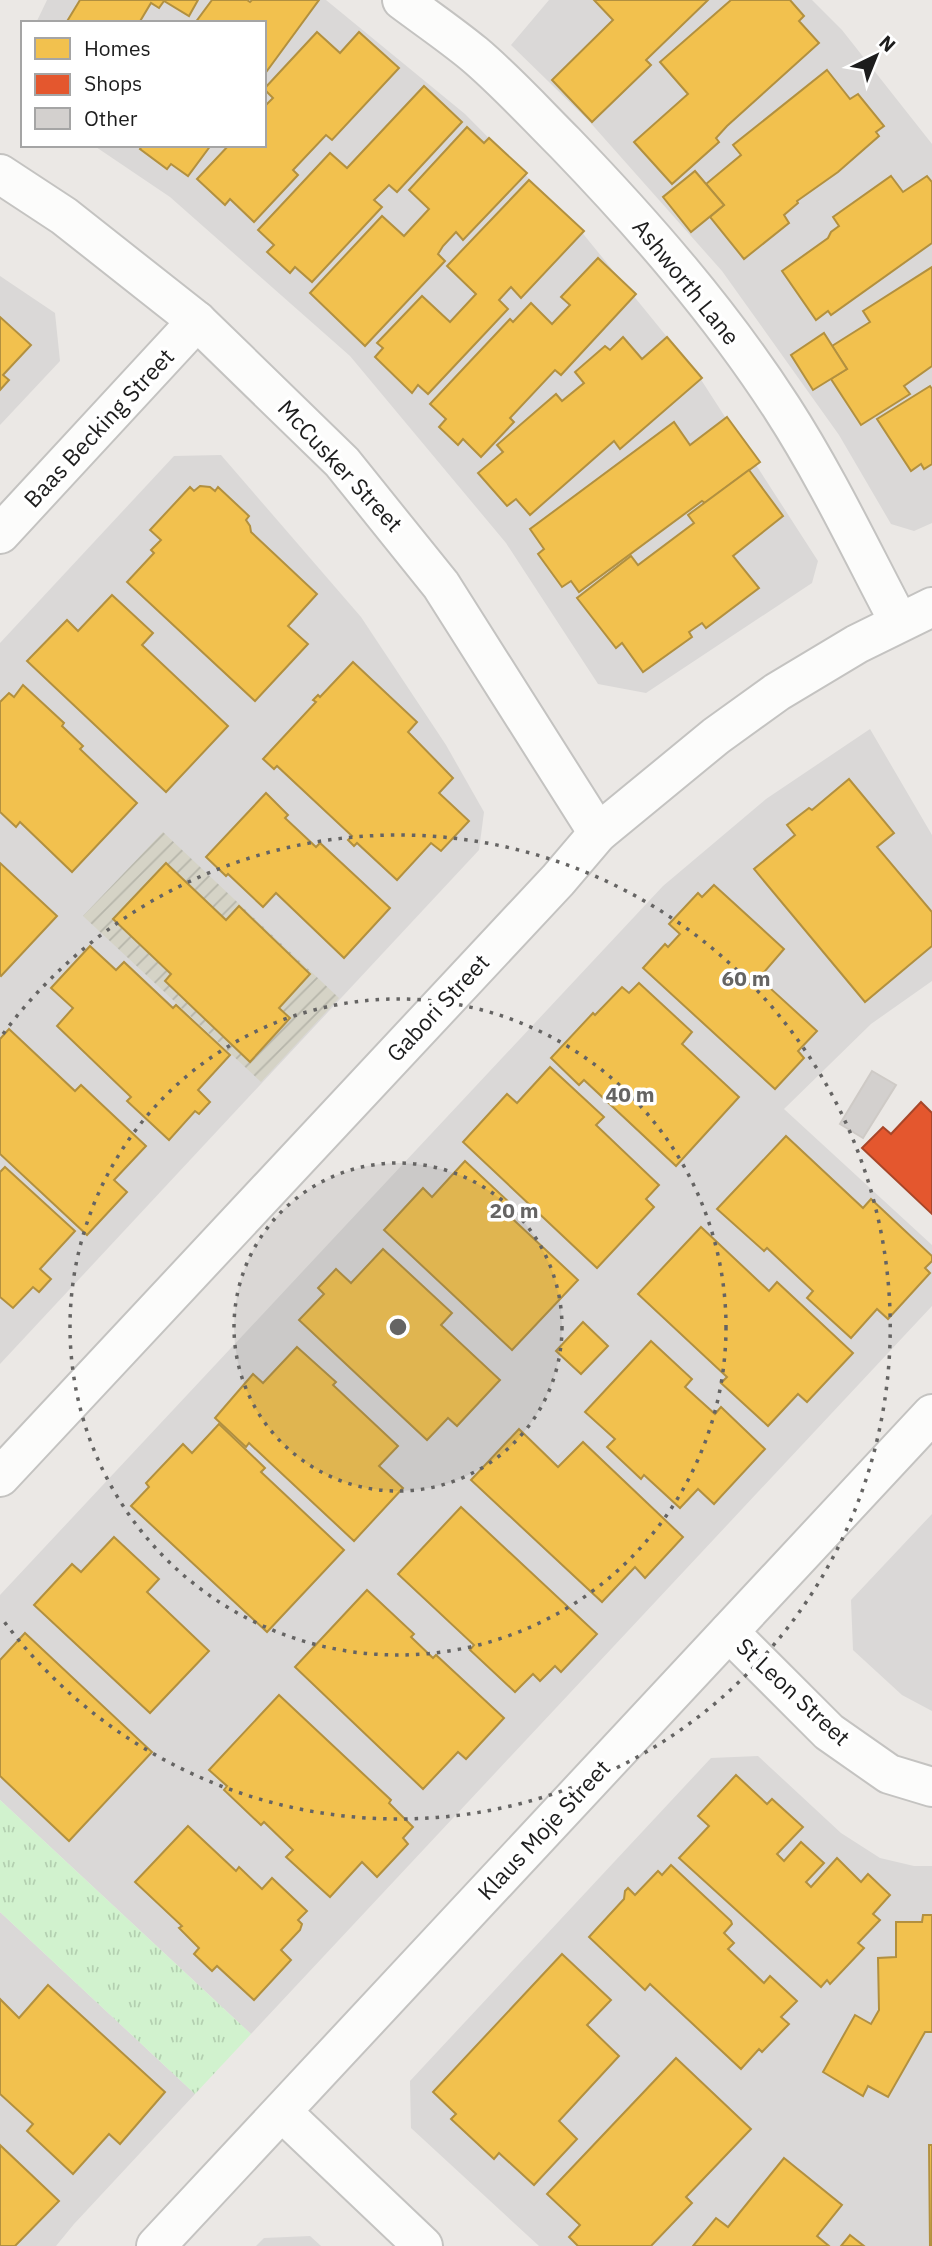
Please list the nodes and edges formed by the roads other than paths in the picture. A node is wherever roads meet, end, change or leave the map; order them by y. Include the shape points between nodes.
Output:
1 (402, 0) edge
2 (0, 174) edge
3 (197, 321) junction
4 (0, 534) edge
5 (915, 614) edge
6 (598, 833) junction
7 (932, 1414) edge
8 (0, 1477) edge
9 (729, 1632) junction
10 (932, 1787) edge
11 (282, 2112) junction
12 (156, 2246) edge
13 (423, 2246) edge

1 - 5 street, Ashworth Lane via 475,55 610,189 657,244 783,409 843,513
2 - 3 street, McCusker Street via 64,216
3 - 4 street, Baas Becking Street
3 - 6 street, McCusker Street via 342,462 401,532 442,585
5 - 6 street, Gabori Street via 777,692
6 - 8 street, Gabori Street
7 - 9 street, Klaus Moje Street
9 - 10 street, St Leon Street via 829,1732 889,1774
9 - 11 street, Klaus Moje Street
11 - 12 street, Klaus Moje Street
11 - 13 street

